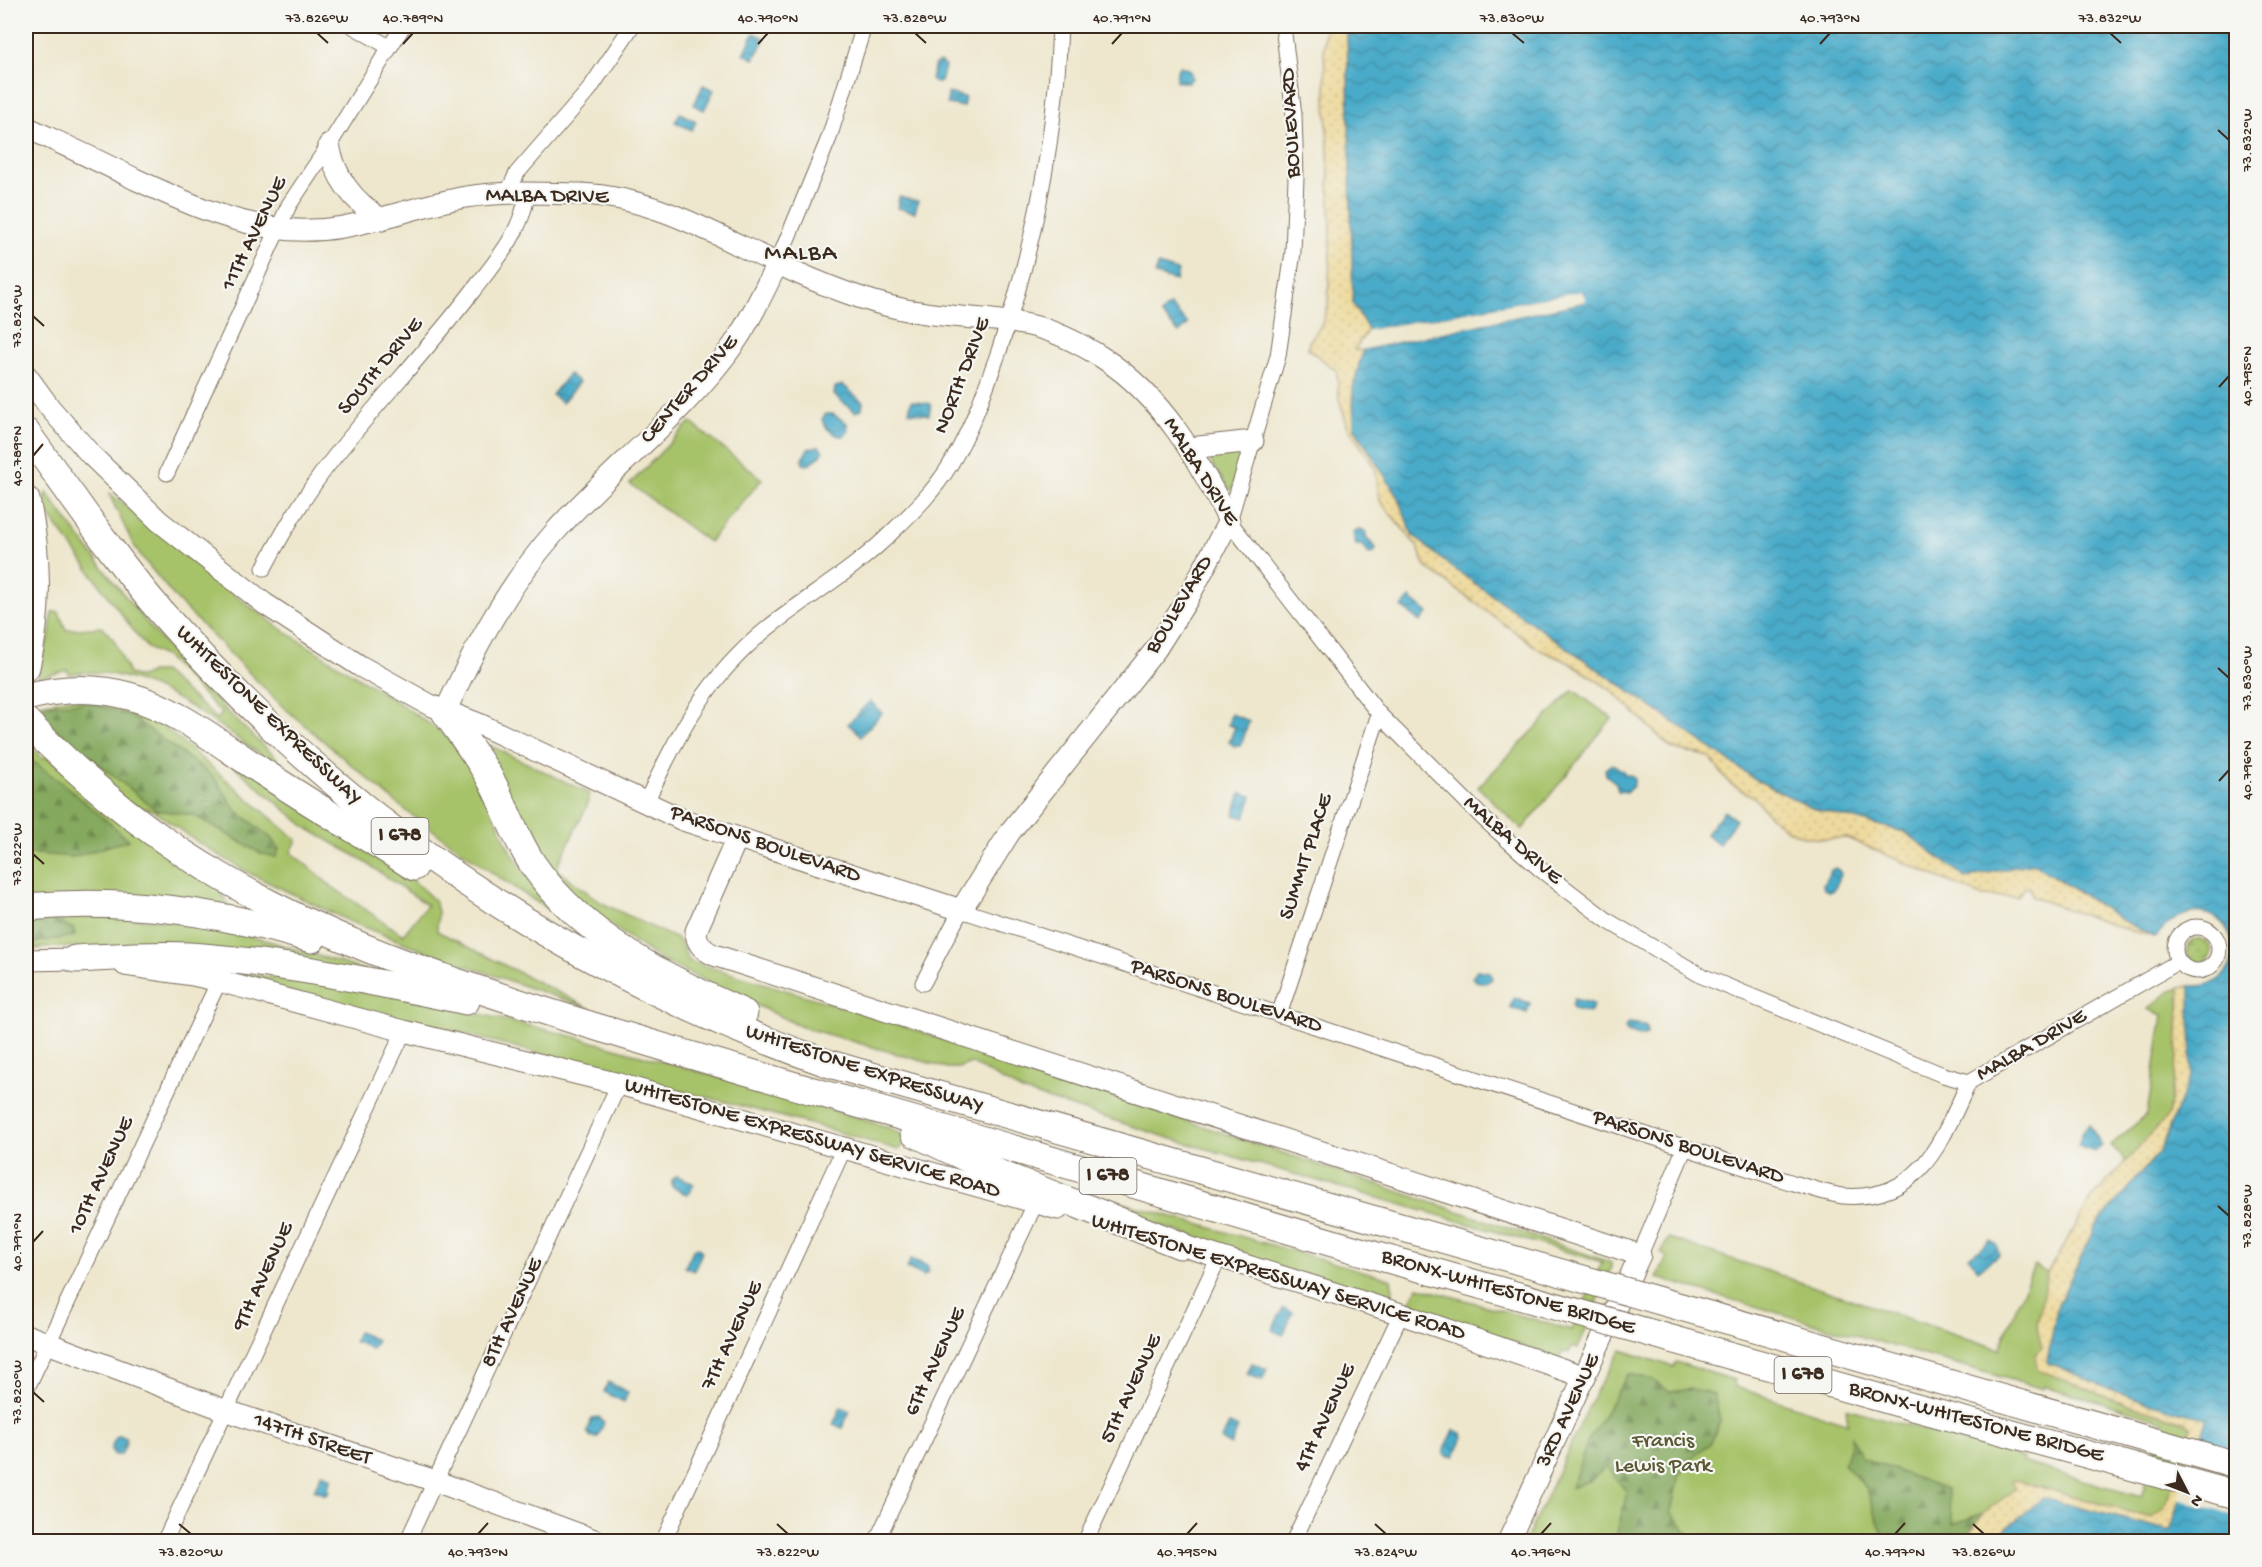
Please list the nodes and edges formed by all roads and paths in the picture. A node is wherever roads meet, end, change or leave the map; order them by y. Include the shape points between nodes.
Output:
1 (353, 26) edge
2 (403, 26) edge
3 (632, 26) edge
4 (864, 26) edge
5 (1060, 26) edge
6 (1283, 26) edge
7 (389, 47) junction
8 (26, 127) edge
9 (329, 145) junction
10 (517, 194) junction
11 (382, 220) junction
12 (278, 229) junction
13 (777, 264) junction
14 (1008, 322) junction
15 (26, 375) edge
16 (26, 432) edge
17 (1252, 441) junction
18 (1190, 448) junction
19 (167, 473) dead end
20 (26, 500) edge
21 (1229, 521) junction
22 (264, 568) dead end
23 (26, 667) edge
24 (27, 705) edge
25 (445, 712) junction
26 (1378, 714) junction
27 (646, 802) junction
28 (737, 838) junction
29 (26, 907) edge
30 (961, 910) junction
31 (75, 959) junction
32 (26, 960) edge
33 (2178, 962) dead end
34 (606, 968) junction
35 (432, 975) junction
36 (219, 981) junction
37 (923, 983) dead end
38 (1279, 1015) junction
39 (598, 1028) junction
40 (404, 1032) junction
41 (1969, 1082) junction
42 (619, 1084) junction
43 (942, 1096) junction
44 (846, 1100) junction
45 (1685, 1147) junction
46 (844, 1148) junction
47 (1036, 1202) junction
48 (1379, 1221) joint
49 (1180, 1245) junction
50 (1370, 1254) joint
51 (1640, 1255) junction
52 (1219, 1257) junction
53 (1401, 1314) junction
54 (26, 1335) edge
55 (47, 1344) junction
56 (1586, 1377) junction
57 (26, 1390) edge
58 (227, 1411) junction
59 (2236, 1465) edge
60 (435, 1481) junction
61 (2236, 1495) edge
62 (164, 1542) edge
63 (407, 1542) edge
64 (600, 1542) edge
65 (663, 1542) edge
66 (876, 1542) edge
67 (1085, 1542) edge
68 (1293, 1542) edge
69 (1508, 1542) edge

1 - 7 street
2 - 7 street, 11TH AVENUE
3 - 10 street, SOUTH DRIVE via 592,85 517,173
4 - 13 street, CENTER DRIVE via 829,138
5 - 14 street, NORTH DRIVE via 1049,148
6 - 17 street, BOULEVARD via 1294,115 1293,252 1278,356
7 - 9 street, 11TH AVENUE
8 - 12 street, MALBA DRIVE via 182,200 236,220
9 - 11 street via 344,185
9 - 12 street, 11TH AVENUE via 289,205
10 - 11 street, MALBA DRIVE via 465,197
10 - 13 street, MALBA DRIVE via 582,194 644,204 693,222
10 - 22 street, SOUTH DRIVE via 520,222 505,249 317,479
11 - 12 street, MALBA DRIVE via 325,229
12 - 19 street, 11TH AVENUE
13 - 14 street, MALBA DRIVE via 829,286 903,309
13 - 25 street, CENTER DRIVE via 748,321 715,368 567,519 522,573 484,631
14 - 18 street, MALBA DRIVE via 1053,332 1104,358 1127,375 1178,429
14 - 27 street, NORTH DRIVE via 981,404 958,452 935,487 891,534 770,627 725,668 681,729
15 - 25 street via 91,455 204,558 336,652
16 - 34 highway, WHITESTONE EXPRESSWAY / I 678 via 159,610 287,740 365,809 434,862 505,910
17 - 18 street
17 - 21 street, BOULEVARD
18 - 21 street, MALBA DRIVE
20 - 23 highway via 36,581
21 - 26 street, MALBA DRIVE
21 - 30 street, BOULEVARD via 1156,649 1010,832
24 - 34 highway via 64,690 95,689 157,706 475,904
24 - 35 highway, WHITESTONE EXPRESSWAY / I 678 via 98,789 159,837 256,896
25 - 27 street, PARSONS BOULEVARD
25 - 43 highway via 492,782 533,865 561,900 590,926 634,956 716,1000
26 - 38 street, SUMMIT PLACE
26 - 41 street, MALBA DRIVE via 1485,820 1608,921 1722,986 1943,1076
27 - 28 street, PARSONS BOULEVARD via 683,820
28 - 30 street, PARSONS BOULEVARD
28 - 51 street via 698,926 698,943 708,952
29 - 35 highway via 111,904 204,913 270,926
30 - 37 street, BOULEVARD
30 - 38 street, PARSONS BOULEVARD
31 - 32 street, WHITESTONE EXPRESSWAY SERVICE ROAD
31 - 36 street, WHITESTONE EXPRESSWAY SERVICE ROAD
31 - 39 highway via 188,956 287,966
33 - 41 street, MALBA DRIVE
34 - 43 highway, WHITESTONE EXPRESSWAY / I 678 via 763,1040
35 - 39 highway, WHITESTONE EXPRESSWAY / I 678
36 - 40 street, WHITESTONE EXPRESSWAY SERVICE ROAD
36 - 55 street, 10TH AVENUE
38 - 45 street, PARSONS BOULEVARD
39 - 44 highway, WHITESTONE EXPRESSWAY / I 678
40 - 42 street, WHITESTONE EXPRESSWAY SERVICE ROAD
40 - 58 street, 9TH AVENUE
41 - 45 street, PARSONS BOULEVARD via 1924,1166 1884,1193 1842,1196
42 - 46 street, WHITESTONE EXPRESSWAY SERVICE ROAD
42 - 60 street, 8TH AVENUE
43 - 48 highway, WHITESTONE EXPRESSWAY / I 678
44 - 49 highway via 986,1168
44 - 50 highway, WHITESTONE EXPRESSWAY / I 678
45 - 51 street, 3RD AVENUE
46 - 47 street, WHITESTONE EXPRESSWAY SERVICE ROAD
46 - 65 street, 7TH AVENUE
47 - 49 street, WHITESTONE EXPRESSWAY SERVICE ROAD
47 - 66 street, 6TH AVENUE
48 - 59 highway, BRONX-WHITESTONE BRIDGE / I 678, bridge
49 - 52 street, WHITESTONE EXPRESSWAY SERVICE ROAD
50 - 61 highway, BRONX-WHITESTONE BRIDGE / I 678, bridge
51 - 56 street, 3RD AVENUE
52 - 53 street, WHITESTONE EXPRESSWAY SERVICE ROAD
52 - 67 street, 5TH AVENUE
53 - 56 street, WHITESTONE EXPRESSWAY SERVICE ROAD
53 - 68 street, 4TH AVENUE
54 - 55 street, 147TH STREET
55 - 57 street, 10TH AVENUE
55 - 58 street, 147TH STREET
56 - 69 street, 3RD AVENUE
58 - 60 street, 147TH STREET
58 - 62 street, 9TH AVENUE
60 - 63 street, 8TH AVENUE
60 - 64 street, 147TH STREET

